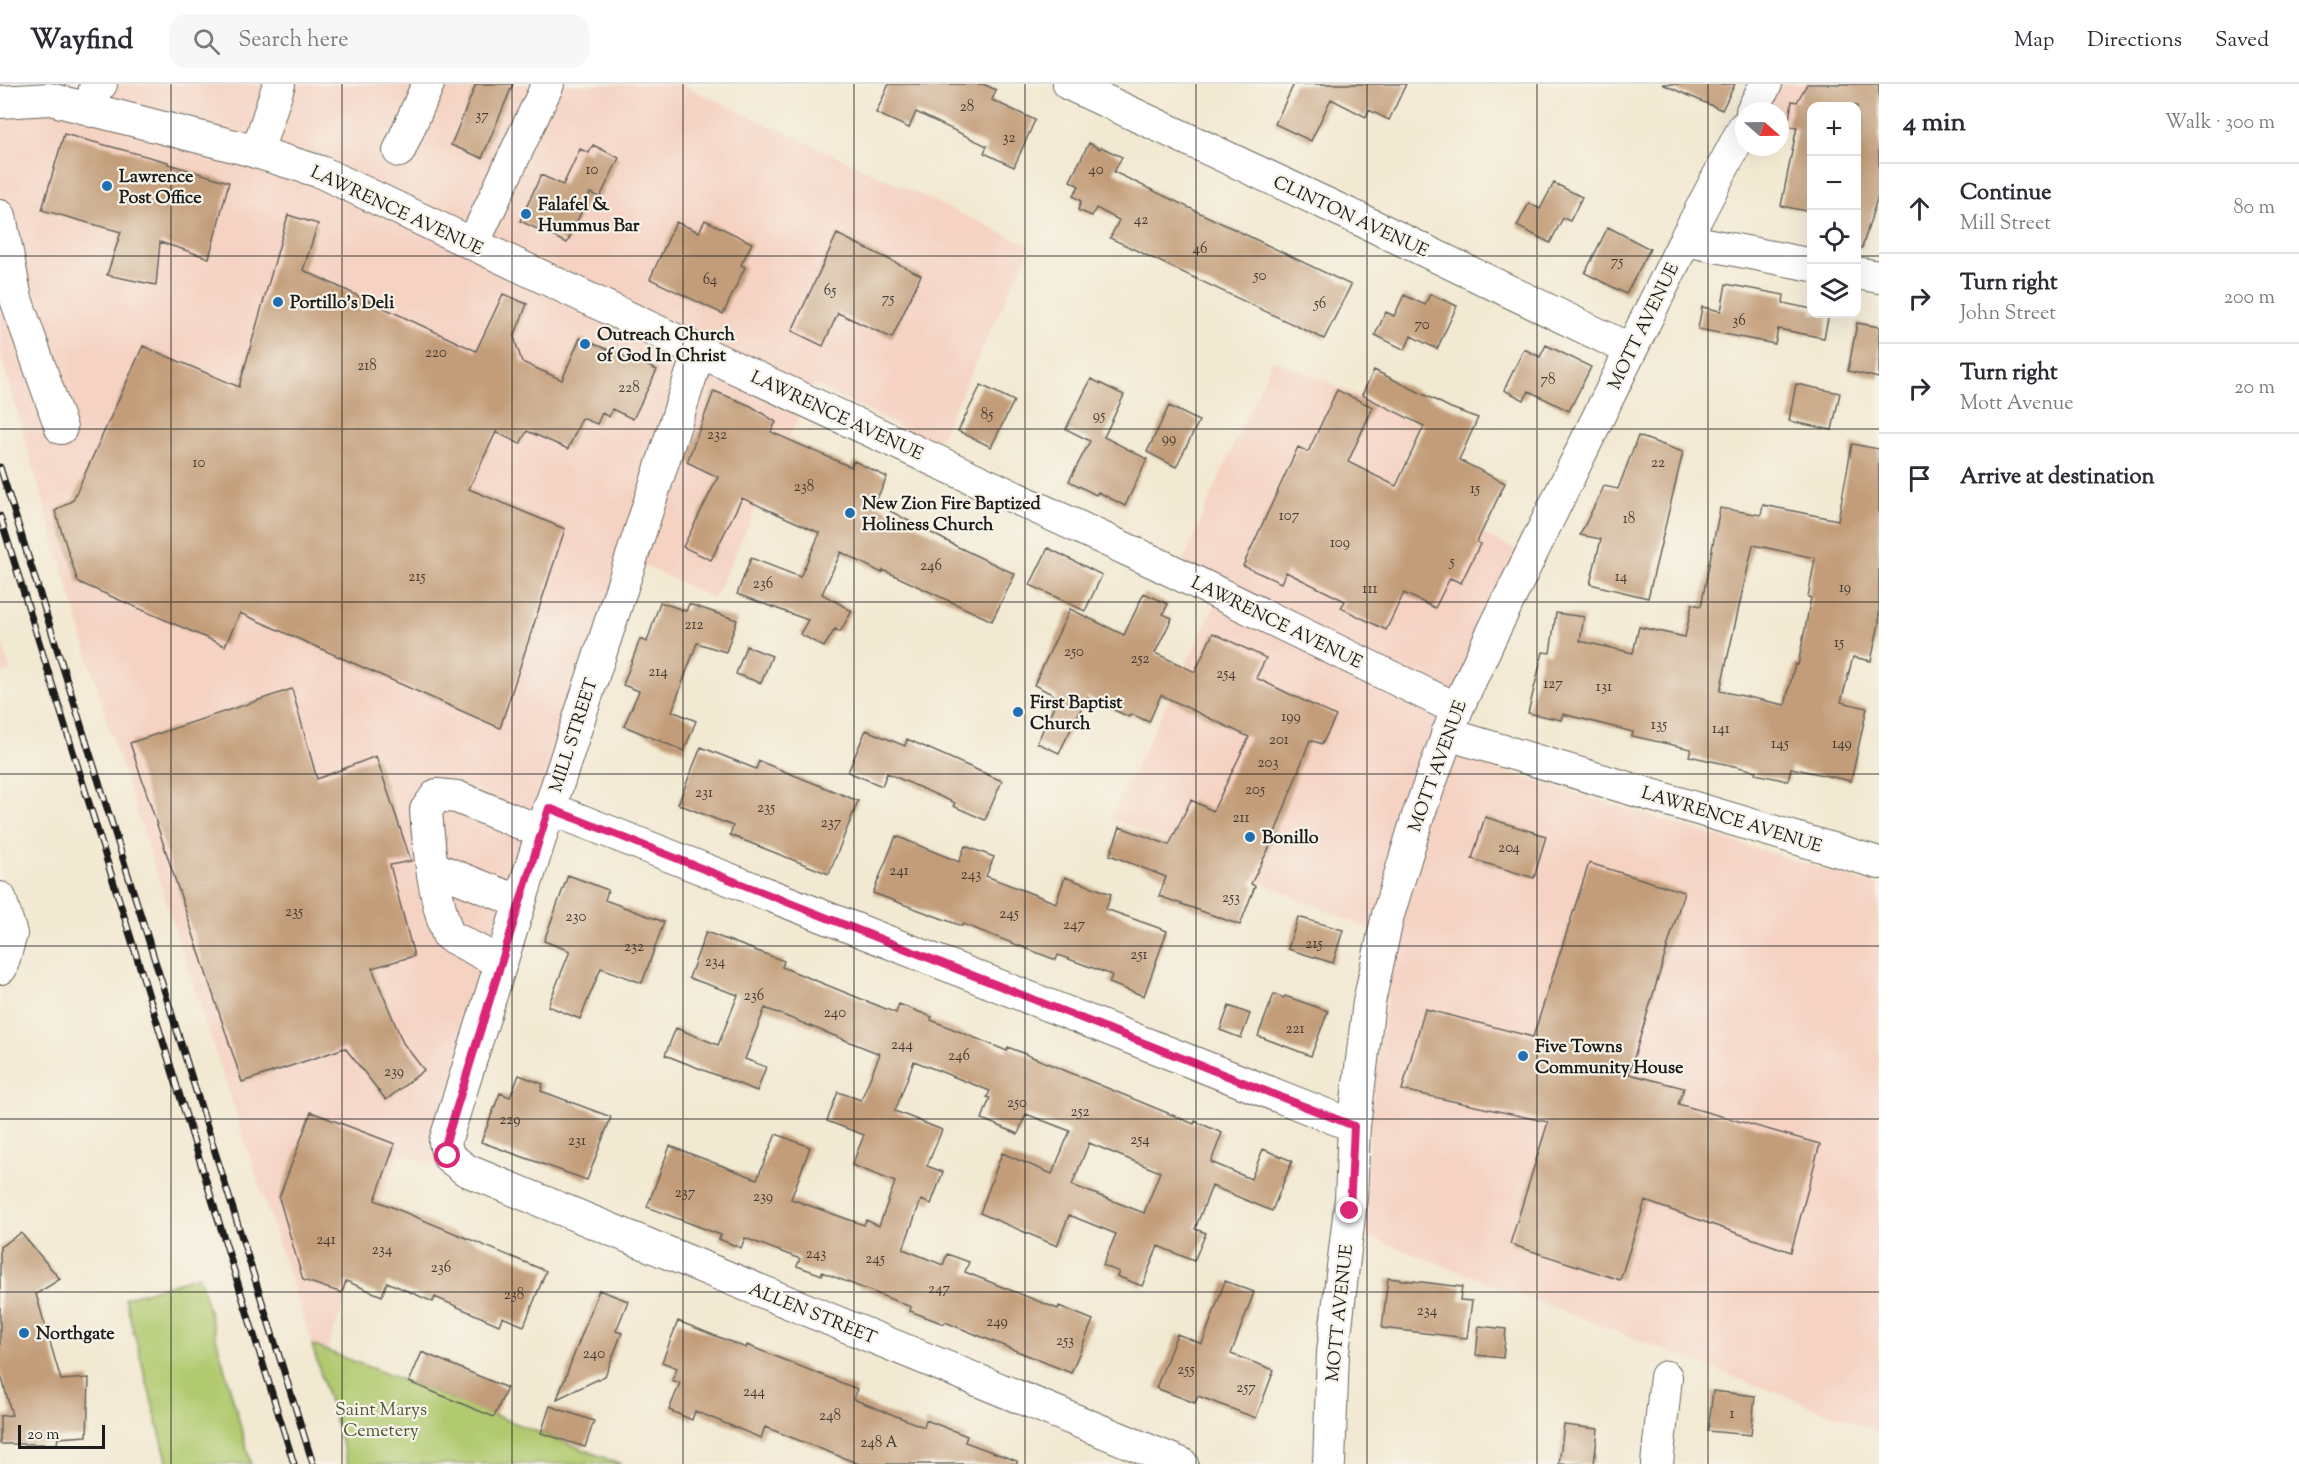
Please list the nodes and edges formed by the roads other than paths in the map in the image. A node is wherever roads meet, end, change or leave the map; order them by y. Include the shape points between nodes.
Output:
1 (279, 84) edge
2 (428, 84) edge
3 (548, 84) edge
4 (1069, 84) edge
5 (1766, 84) edge
6 (94, 92) edge
7 (0, 102) edge
8 (1757, 102) edge
9 (1735, 144) edge
10 (399, 151) dead end
11 (257, 152) junction
12 (0, 216) edge
13 (1685, 240) junction
14 (473, 244) junction
15 (1807, 264) edge
16 (1861, 274) edge
17 (1879, 278) edge
18 (1631, 350) junction
19 (699, 351) junction
20 (61, 428) dead end
21 (1452, 721) junction
22 (546, 820) junction
23 (1879, 863) edge
24 (432, 867) junction
25 (0, 898) edge
26 (520, 902) junction
27 (501, 963) junction
28 (1, 968) edge
29 (1354, 1126) junction
30 (448, 1156) joint
31 (1666, 1377) dead end
32 (1182, 1464) edge
33 (1329, 1464) edge
34 (1657, 1464) edge

1 - 11 street
2 - 10 street
3 - 14 street
4 - 18 street, CLINTON AVENUE
5 - 8 street
6 - 7 street, LAWRENCE AVENUE
6 - 11 street, LAWRENCE AVENUE
9 - 13 street, MOTT AVENUE
11 - 14 street, LAWRENCE AVENUE via 321,172
12 - 20 street via 16,299
13 - 15 street
13 - 18 street, MOTT AVENUE
14 - 19 street, LAWRENCE AVENUE
16 - 17 street
18 - 21 street, MOTT AVENUE
19 - 21 street, LAWRENCE AVENUE via 1156,563
19 - 22 street, MILL STREET
21 - 23 street, LAWRENCE AVENUE
21 - 29 street, MOTT AVENUE via 1388,915 1369,1002
22 - 24 street via 457,796 437,795 426,810
22 - 26 street, MILL STREET
22 - 29 street
24 - 26 street
24 - 27 street via 438,908 448,935
25 - 28 street via 11,934
26 - 27 street, MILL STREET
27 - 30 street, MILL STREET via 446,1142
29 - 33 street, MOTT AVENUE via 1351,1199 1333,1352
30 - 32 street, ALLEN STREET via 466,1170
31 - 34 street

